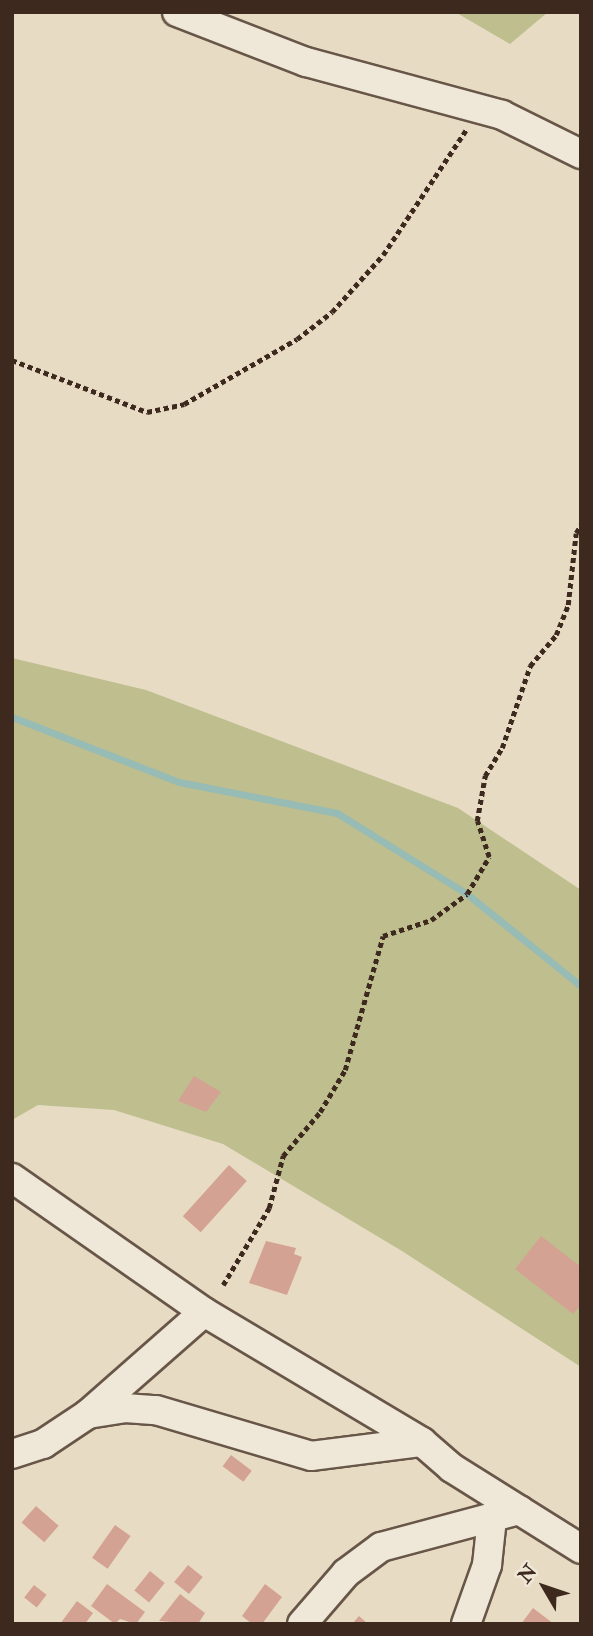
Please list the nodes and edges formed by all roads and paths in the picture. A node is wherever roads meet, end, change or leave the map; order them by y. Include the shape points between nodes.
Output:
1 (177, 12) edge
2 (502, 115) junction
3 (581, 154) edge
4 (12, 360) edge
5 (581, 524) edge
6 (12, 1178) edge
7 (223, 1285) dead end
8 (204, 1312) junction
9 (88, 1414) junction
10 (422, 1442) junction
11 (12, 1454) edge
12 (519, 1510) junction
13 (492, 1518) junction
14 (581, 1549) edge
15 (302, 1624) edge
16 (466, 1624) edge

1 - 2 street via 306,62
2 - 3 street
2 - 4 path via 468,128 383,255 332,312 297,339 184,404 147,412
5 - 7 path via 568,604 556,635 530,666 502,748 485,776 477,821 489,857 467,894 430,920 383,936 345,1070 320,1112 283,1156 269,1208
6 - 8 street
8 - 9 street
8 - 10 street
9 - 10 street via 125,1408 156,1410 311,1457
9 - 11 street via 43,1444
10 - 12 street via 452,1468
12 - 13 street
12 - 14 street
13 - 15 street via 381,1548 346,1573
13 - 16 street via 487,1565

